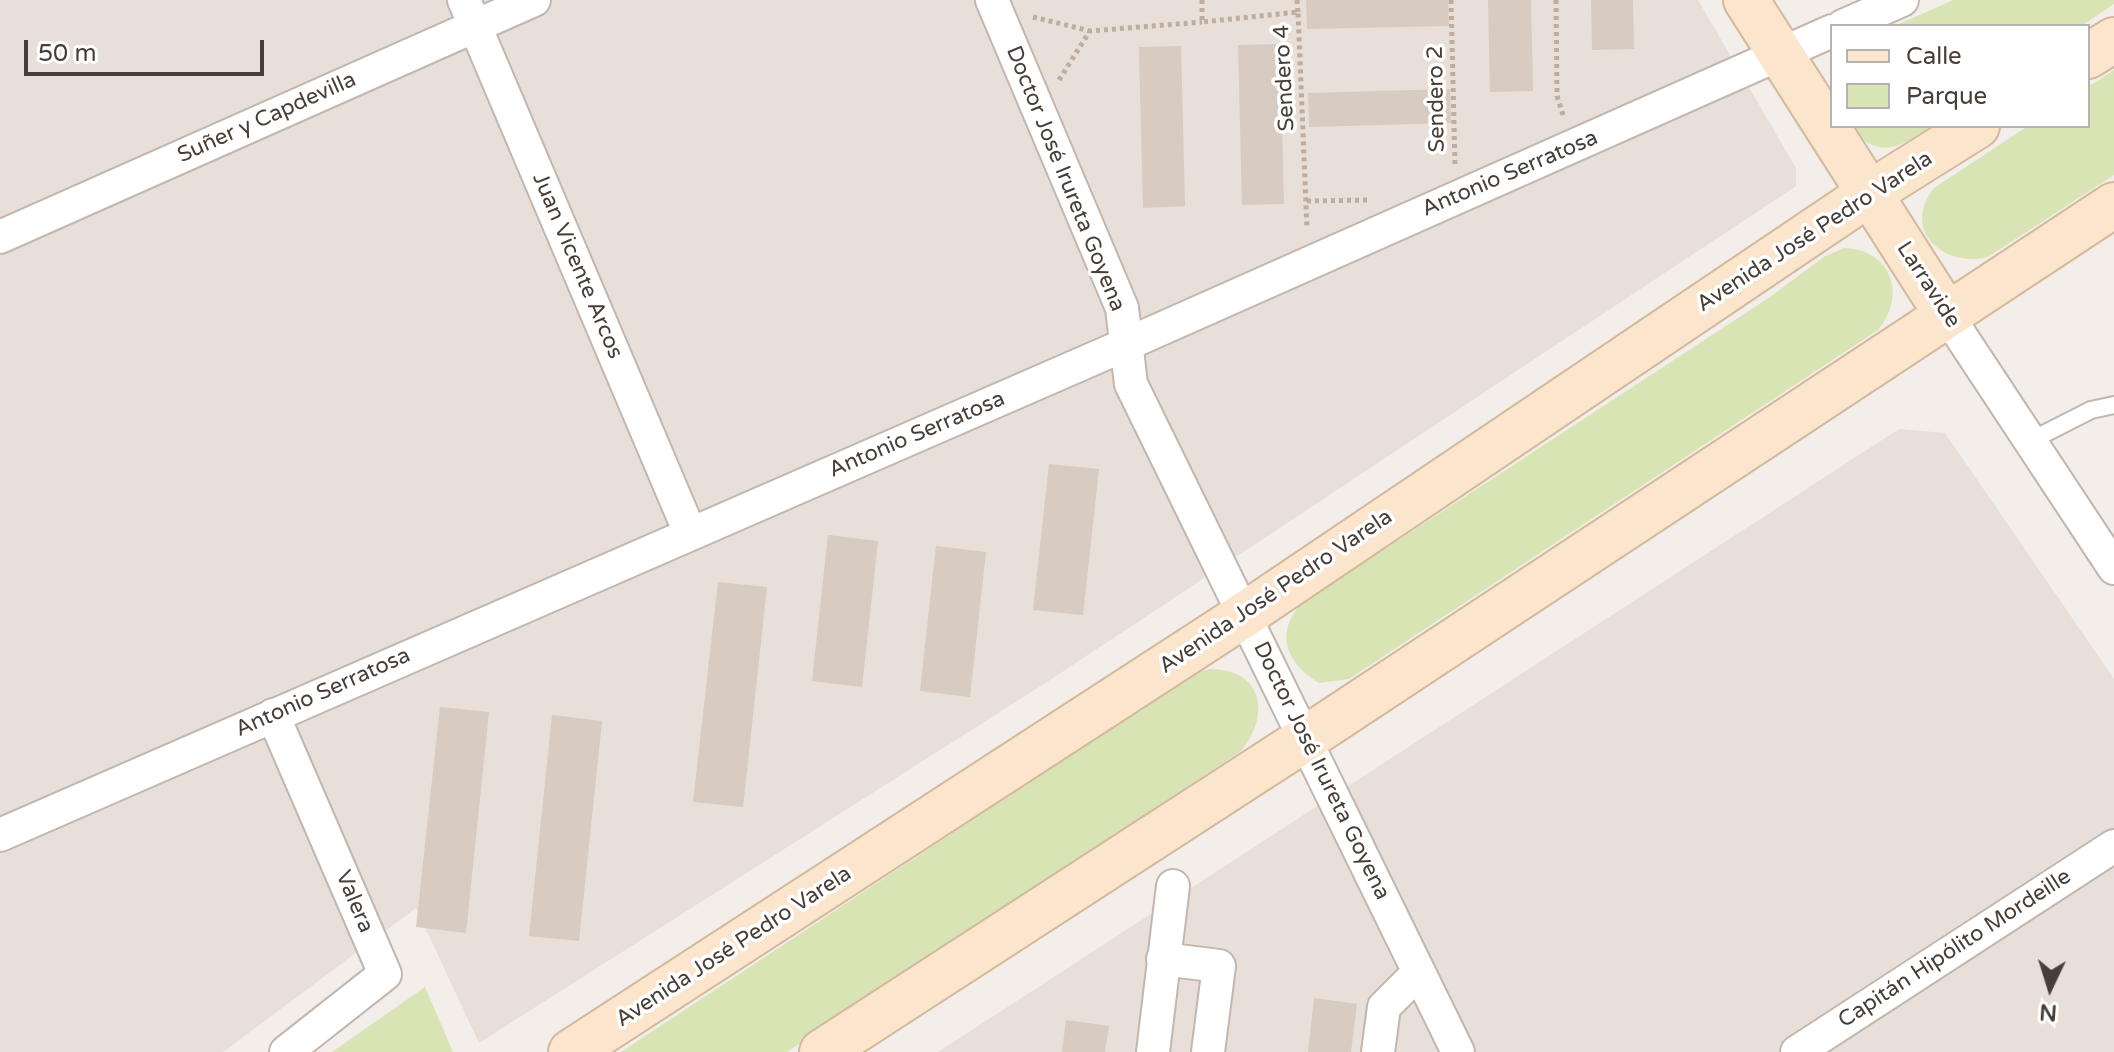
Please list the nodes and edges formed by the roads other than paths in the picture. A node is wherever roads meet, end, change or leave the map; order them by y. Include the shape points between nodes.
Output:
1 (534, 0) edge
2 (1746, 0) edge
3 (1902, 0) edge
4 (993, 4) edge
5 (469, 12) edge
6 (1848, 24) edge
7 (1830, 32) edge
8 (2114, 40) edge
9 (1778, 54) junction
10 (2090, 55) edge
11 (1974, 128) edge
12 (1870, 193) junction
13 (2114, 205) edge
14 (0, 237) edge
15 (1947, 315) junction
16 (1127, 344) junction
17 (2114, 405) edge
18 (2032, 440) junction
19 (690, 533) junction
20 (2114, 568) edge
21 (1244, 615) junction
22 (273, 715) junction
23 (1305, 739) junction
24 (0, 835) edge
25 (2114, 846) edge
26 (1173, 886) dead end
27 (1163, 959) junction
28 (1419, 972) junction
29 (286, 1052) edge
30 (571, 1052) edge
31 (822, 1052) edge
32 (1153, 1052) edge
33 (1208, 1052) edge
34 (1378, 1052) edge
35 (1458, 1052) edge
36 (1797, 1052) edge

1 - 5 street, Suñer y Capdevilla
2 - 9 street, Larravide
3 - 6 street
4 - 16 street, Doctor José Irureta Goyena via 1122,308
5 - 14 street, Suñer y Capdevilla
5 - 19 street, Juan Vicente Arcos
7 - 9 street, Antonio Serratosa
8 - 10 street
9 - 12 street, Larravide
9 - 16 street, Antonio Serratosa
11 - 12 street, Avenida José Pedro Varela
12 - 15 street, Larravide
12 - 21 street, Avenida José Pedro Varela
13 - 15 street
15 - 18 street, Larravide
15 - 23 street
16 - 19 street, Antonio Serratosa
16 - 21 street, Doctor José Irureta Goyena via 1131,384
17 - 18 lane via 2091,410
18 - 20 street, Larravide
19 - 22 street, Antonio Serratosa
21 - 23 street, Doctor José Irureta Goyena
21 - 30 street, Avenida José Pedro Varela
22 - 24 street, Antonio Serratosa
22 - 29 street, Valera via 385,974
23 - 28 street, Doctor José Irureta Goyena
23 - 31 street
25 - 36 street, Capitán Hipólito Mordeille
26 - 27 street
27 - 32 street
27 - 33 street via 1219,966
28 - 34 street via 1384,1007
28 - 35 street, Doctor José Irureta Goyena

